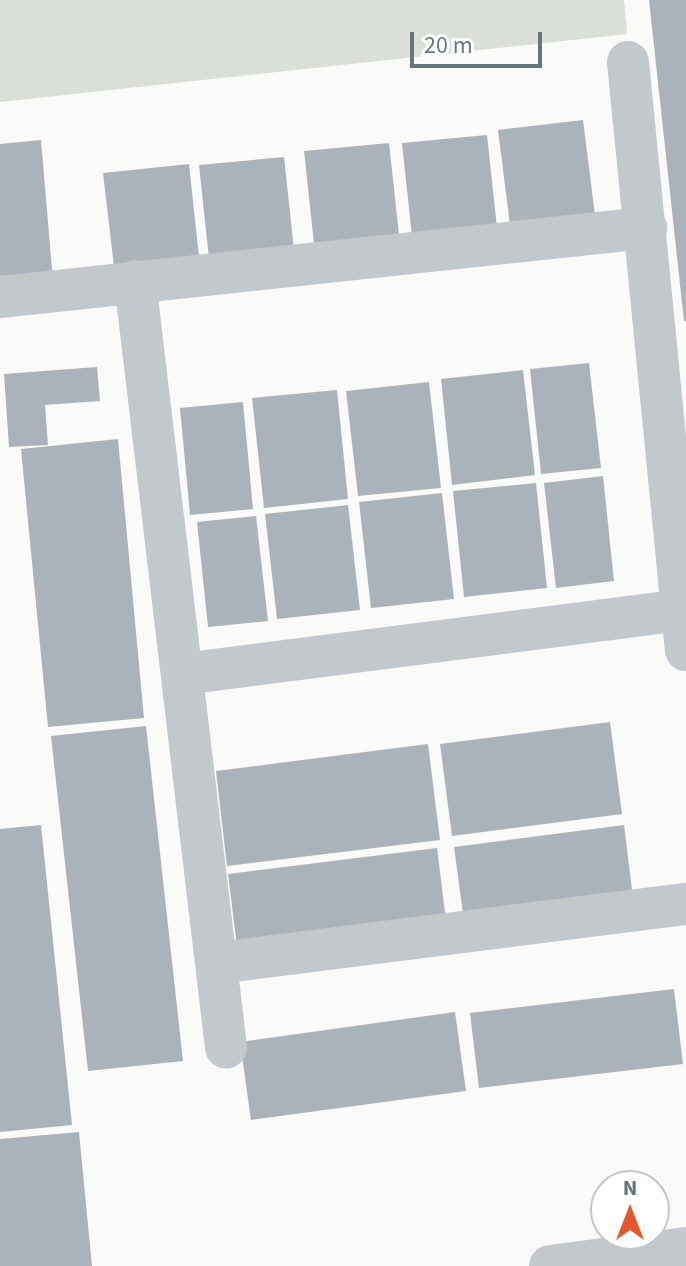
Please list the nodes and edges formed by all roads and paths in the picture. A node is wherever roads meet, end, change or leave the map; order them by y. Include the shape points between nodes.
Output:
1 (628, 62) dead end
2 (646, 228) junction
3 (135, 281) junction
4 (0, 297) edge
5 (684, 630) edge
6 (183, 674) junction
7 (686, 904) edge
8 (217, 963) junction
9 (226, 1048) dead end
10 (686, 1248) edge
11 (550, 1266) edge

1 - 2 street
2 - 3 street
2 - 5 street
3 - 4 street
3 - 6 street
5 - 6 street
6 - 8 street
7 - 8 street
8 - 9 street
10 - 11 street

